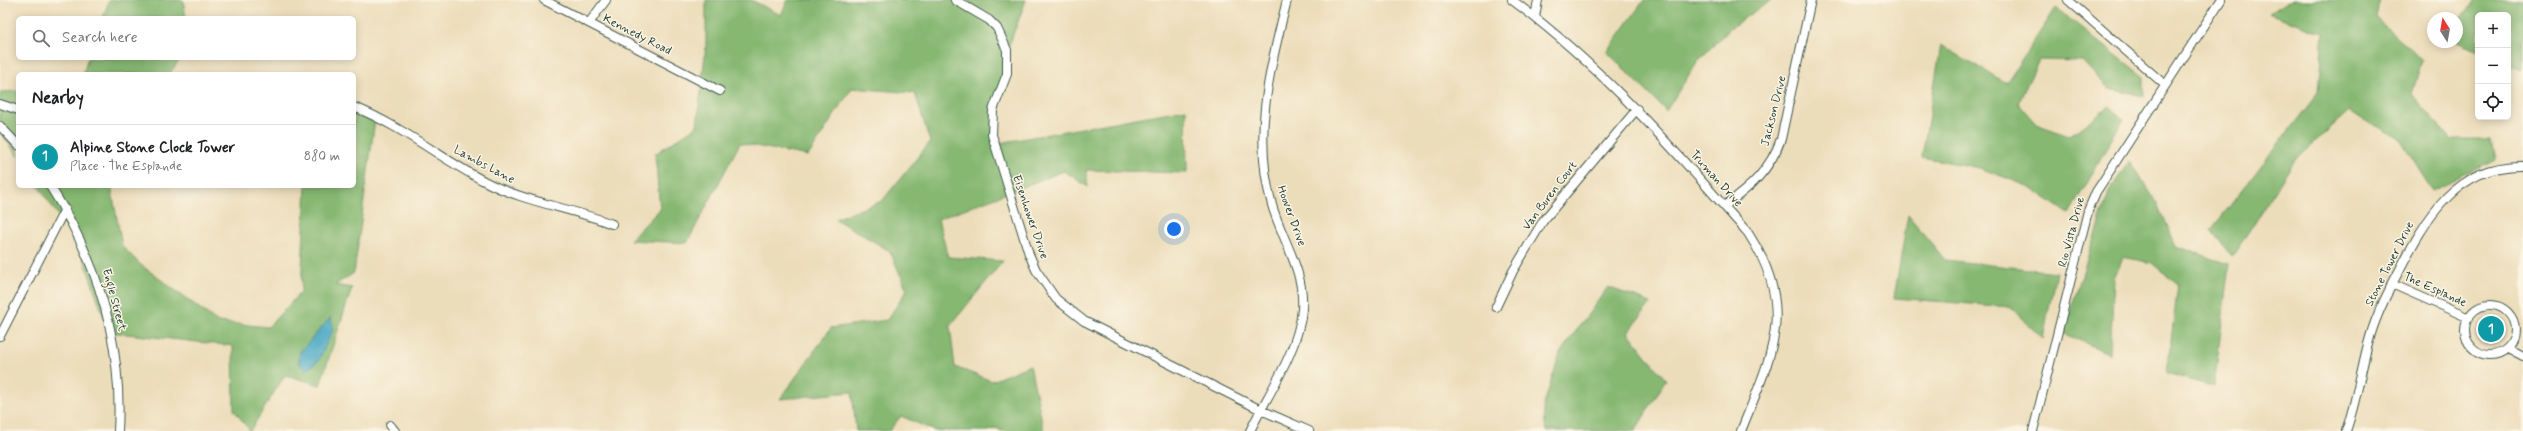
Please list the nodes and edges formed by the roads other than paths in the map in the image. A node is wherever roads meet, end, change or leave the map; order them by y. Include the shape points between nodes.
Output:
1 (544, 0) edge
2 (606, 0) edge
3 (955, 0) edge
4 (1287, 0) edge
5 (1512, 0) edge
6 (1538, 0) edge
7 (1811, 0) edge
8 (2068, 0) edge
9 (2221, 0) edge
10 (1535, 17) junction
11 (589, 23) junction
12 (2165, 85) junction
13 (720, 92) dead end
14 (0, 104) edge
15 (356, 108) edge
16 (16, 109) edge
17 (1637, 109) junction
18 (0, 126) edge
19 (16, 143) edge
20 (2523, 166) edge
21 (51, 188) edge
22 (1724, 206) junction
23 (65, 209) junction
24 (612, 224) dead end
25 (2392, 284) junction
26 (1496, 307) dead end
27 (2469, 318) junction
28 (0, 336) edge
29 (2515, 337) junction
30 (2523, 341) edge
31 (2508, 348) junction
32 (2523, 356) edge
33 (1261, 410) junction
34 (118, 431) edge
35 (1250, 431) edge
36 (1309, 431) edge
37 (1741, 431) edge
38 (2033, 431) edge
39 (2346, 431) edge

1 - 11 street, Kennedy Road
2 - 11 street
3 - 33 street, Eisenhower Drive via 989,20 997,28 1007,50 1007,74 992,110 992,135 1029,254 1045,285 1065,307 1084,321
4 - 33 street, Hoover Drive via 1265,91 1262,135 1266,184 1279,227 1298,272 1302,308 1296,339
5 - 10 street, Truman Drive
6 - 10 street
7 - 22 street, Jackson Drive via 1782,139 1776,154 1756,182
8 - 12 street
9 - 12 street, Rio Vista Drive
10 - 17 street, Truman Drive via 1581,55
11 - 13 street, Kennedy Road
12 - 38 street, Rio Vista Drive via 2104,176 2088,211
14 - 16 street
15 - 24 street, Lambs Lane via 485,182
17 - 22 street, Truman Drive
17 - 26 street, Van Buren Court via 1544,221 1513,272
18 - 19 street
20 - 25 street, Stone Tower Drive via 2501,168 2481,175 2449,195 2422,227
21 - 23 street, Engle Street
22 - 37 street, Truman Drive via 1759,249 1773,284 1776,303 1775,334 1770,359
23 - 28 street
23 - 34 street, Engle Street via 92,264 110,324 118,385
25 - 27 street, The Esplande
25 - 39 street, Stone Tower Drive via 2380,307 2370,336
27 - 29 street, The Esplande via 2480,307 2496,306 2504,309 2514,321
27 - 31 street, The Esplande via 2466,333 2472,347 2494,355
29 - 30 street
29 - 31 street
31 - 32 street
33 - 35 street, Hoover Drive
33 - 36 street, Eisenhower Drive

